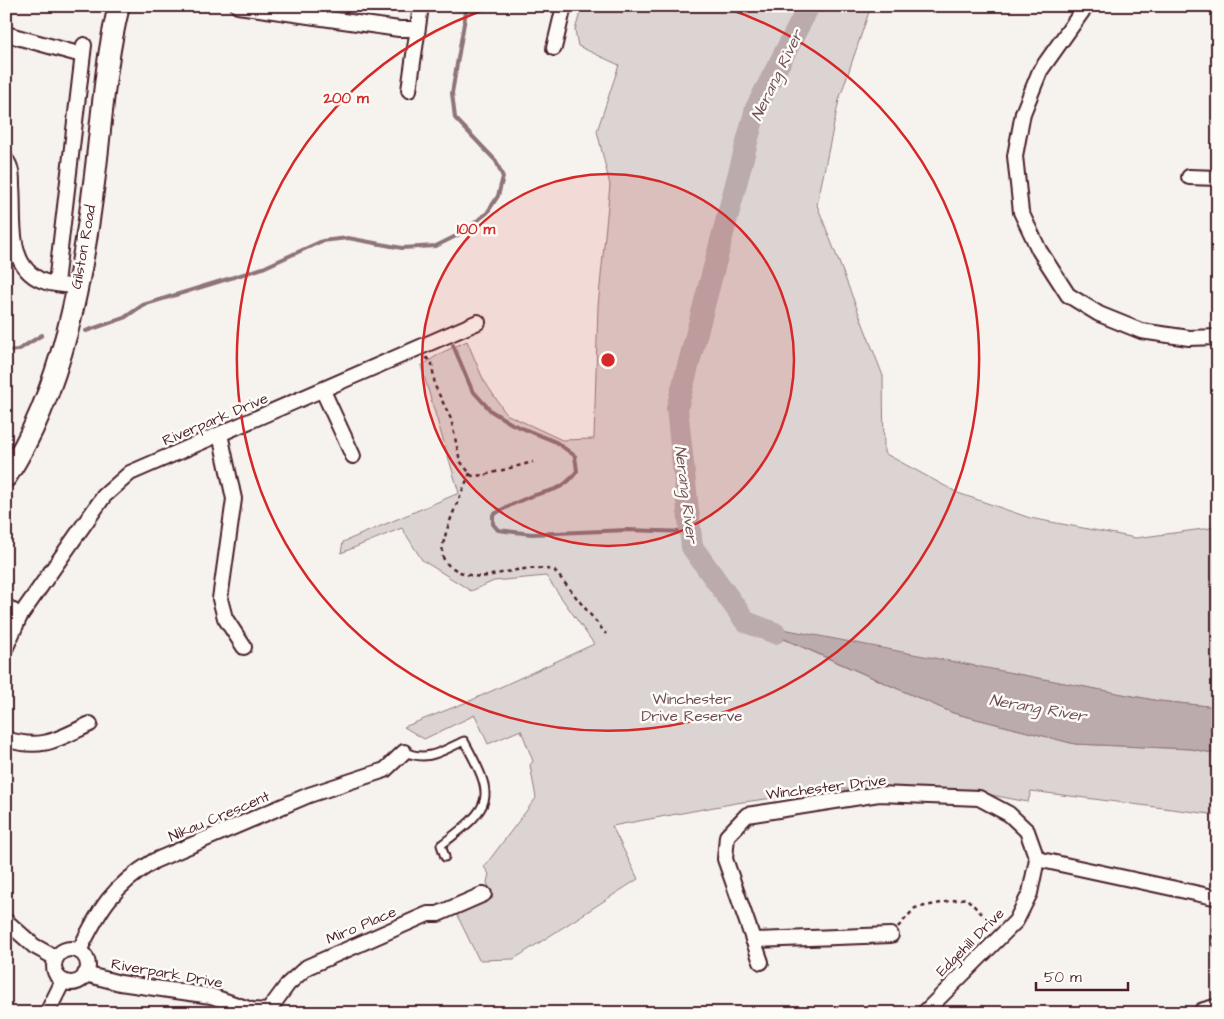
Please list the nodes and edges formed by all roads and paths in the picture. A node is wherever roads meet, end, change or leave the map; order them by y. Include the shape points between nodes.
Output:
1 (119, 6) edge
2 (238, 6) edge
3 (421, 6) edge
4 (564, 6) edge
5 (1086, 6) edge
6 (417, 30) junction
7 (6, 34) edge
8 (554, 48) dead end
9 (409, 90) dead end
10 (6, 160) edge
11 (1189, 177) dead end
12 (1218, 178) edge
13 (56, 283) junction
14 (77, 286) junction
15 (478, 322) dead end
16 (1218, 337) edge
17 (419, 348) junction
18 (323, 391) junction
19 (220, 434) junction
20 (353, 456) dead end
21 (533, 462) dead end
22 (470, 473) junction
23 (6, 477) edge
24 (6, 606) edge
25 (20, 616) junction
26 (606, 634) dead end
27 (6, 647) edge
28 (244, 647) dead end
29 (90, 724) dead end
30 (6, 739) edge
31 (404, 752) joint
32 (445, 857) dead end
33 (1038, 859) junction
34 (484, 894) dead end
35 (1218, 898) edge
36 (1218, 912) edge
37 (6, 921) edge
38 (1002, 934) junction
39 (890, 936) joint
40 (753, 940) junction
41 (79, 951) junction
42 (56, 958) junction
43 (760, 962) dead end
44 (1218, 964) edge
45 (85, 974) junction
46 (63, 981) junction
47 (1218, 1009) edge
48 (269, 1012) edge
49 (47, 1013) edge
50 (924, 1013) edge
51 (1204, 1013) edge

1 - 14 main road, Gilston Road via 88,232
2 - 6 street
3 - 6 street
4 - 8 street
5 - 16 street via 1040,71 1023,114 1015,156 1021,212 1039,250 1068,295 1099,314 1141,330 1189,338
6 - 9 street
7 - 13 street via 83,50
10 - 13 street via 11,172 13,234 18,255 30,273 46,282
11 - 12 street
13 - 14 street
14 - 23 main road, Gilston Road via 64,342 48,390
15 - 17 street, Riverpark Drive
17 - 18 street, Riverpark Drive
17 - 22 path via 432,364 435,386 453,425 460,461
18 - 19 street, Riverpark Drive
18 - 20 street
19 - 25 street, Riverpark Drive via 130,473 104,496
19 - 28 street via 234,499 220,599 225,618
21 - 22 path via 484,475 472,476
22 - 26 path via 444,541 442,556 446,563 478,577 549,569 555,572
24 - 25 street
25 - 27 street, Riverpark Drive
29 - 30 street via 45,744 20,744
31 - 32 lane via 418,757 429,756 464,741 483,777 486,788 483,808 468,825 442,845
31 - 41 street, Nikau Crescent via 385,770 310,795 154,861 136,872 117,887 96,916
33 - 35 street
33 - 38 street, Edgehill Drive via 1030,893 1016,921
33 - 40 street, Winchester Drive via 1026,831 1009,814 979,798 879,794 747,815 727,836 725,859
34 - 48 street, Miro Place via 316,962 288,984
36 - 44 path via 1212,935
37 - 42 street via 34,946
38 - 39 path via 966,898 914,908
38 - 50 street, Edgehill Drive
39 - 40 street
40 - 43 street, Winchester Drive
41 - 42 street via 69,949
41 - 45 street via 87,961
42 - 46 street via 54,968
45 - 46 street via 73,982
45 - 48 street, Riverpark Drive via 120,983 211,996 252,1010
46 - 49 street
47 - 51 main road

